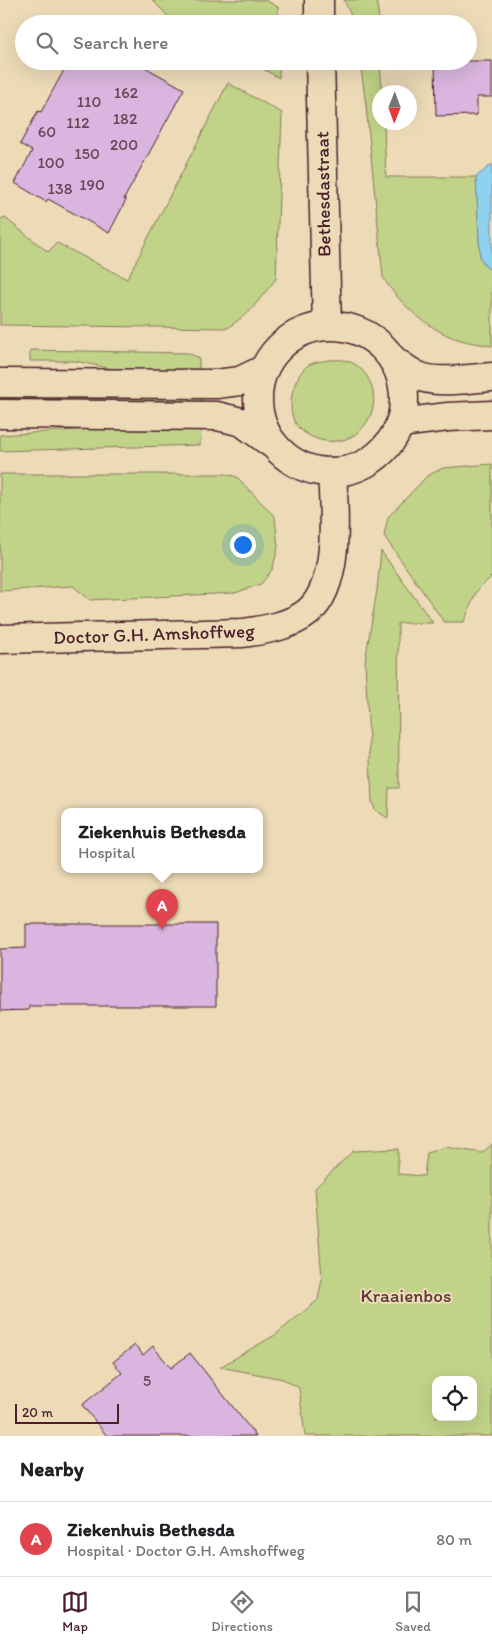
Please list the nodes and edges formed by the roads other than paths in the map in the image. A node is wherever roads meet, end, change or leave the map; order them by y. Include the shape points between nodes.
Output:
1 (319, 0) edge
2 (319, 15) edge
3 (320, 70) edge
4 (327, 326) junction
5 (392, 360) junction
6 (263, 370) junction
7 (492, 377) edge
8 (0, 383) edge
9 (0, 414) edge
10 (492, 415) edge
11 (400, 423) junction
12 (273, 445) junction
13 (332, 472) junction
14 (0, 640) edge

1 - 2 street
3 - 4 street, Bethesdastraat
4 - 5 street via 353,329 375,341
4 - 6 street via 301,332 278,347
5 - 7 street via 418,376 432,379
5 - 11 street via 402,380 404,402
6 - 8 street via 240,381 216,384
6 - 12 street via 258,389 258,409 263,428
9 - 12 street via 217,416 242,422
10 - 11 street
11 - 13 street via 389,443 374,459 354,469
12 - 13 street via 290,460 310,469
13 - 14 street, Doctor G.H. Amshoffweg via 334,518 326,585 316,603 296,620 243,633

